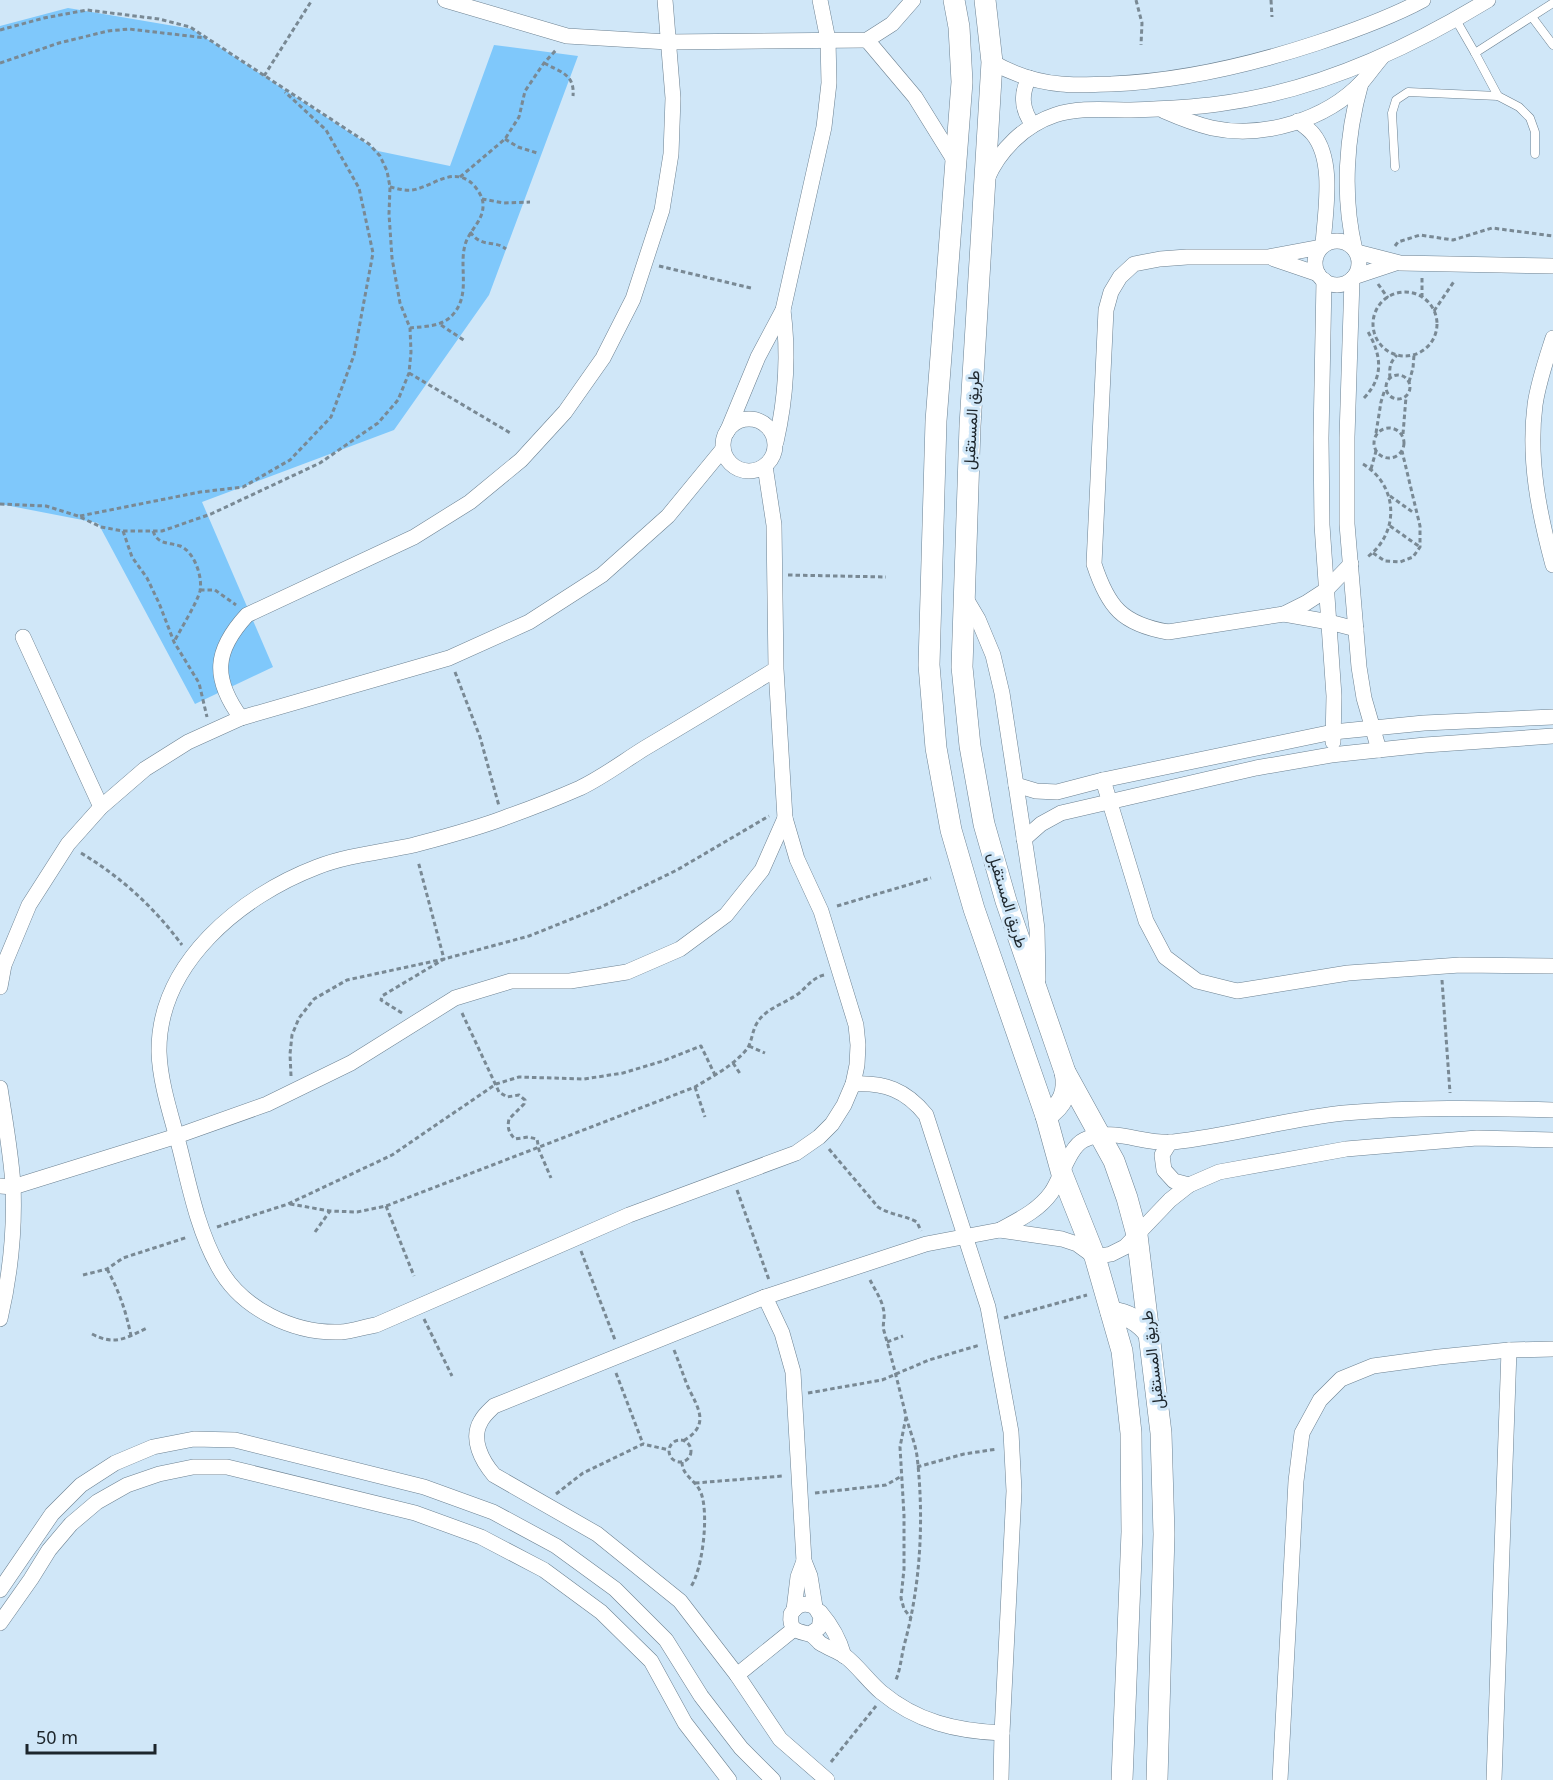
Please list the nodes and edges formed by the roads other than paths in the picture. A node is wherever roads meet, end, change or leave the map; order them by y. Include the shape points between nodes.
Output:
1 (665, 0) edge
2 (820, 0) edge
3 (913, 0) edge
4 (954, 0) edge
5 (985, 0) edge
6 (1423, 0) edge
7 (1488, 0) edge
8 (448, 1) edge
9 (1553, 3) edge
10 (1405, 5) edge
11 (1533, 17) junction
12 (1456, 20) junction
13 (828, 40) junction
14 (867, 40) junction
15 (668, 42) junction
16 (1553, 45) edge
17 (1475, 54) junction
18 (1383, 55) junction
19 (992, 62) junction
20 (1029, 78) junction
21 (1361, 82) junction
22 (1498, 96) junction
23 (1161, 109) junction
24 (1298, 122) junction
25 (1033, 125) junction
26 (1535, 154) dead end
27 (956, 163) junction
28 (1395, 167) dead end
29 (984, 184) junction
30 (1322, 246) junction
31 (1356, 251) junction
32 (1268, 257) junction
33 (1392, 261) junction
34 (1553, 266) edge
35 (1321, 277) junction
36 (1353, 278) junction
37 (783, 310) junction
38 (1553, 338) edge
39 (936, 421) junction
40 (969, 426) junction
41 (727, 432) junction
42 (776, 442) junction
43 (723, 449) junction
44 (765, 466) junction
45 (934, 466) junction
46 (968, 466) junction
47 (1351, 564) junction
48 (1553, 565) edge
49 (1326, 590) junction
50 (964, 596) junction
51 (1284, 614) junction
52 (1329, 622) junction
53 (1356, 629) junction
54 (23, 637) dead end
55 (776, 669) junction
56 (1553, 717) edge
57 (241, 718) junction
58 (1371, 728) junction
59 (1334, 732) junction
60 (1553, 736) edge
61 (1379, 750) junction
62 (1331, 755) junction
63 (1103, 780) junction
64 (1016, 785) junction
65 (1109, 801) junction
66 (101, 807) junction
67 (785, 813) junction
68 (1024, 839) junction
69 (2, 965) edge
70 (1553, 966) edge
71 (0, 987) edge
72 (1038, 992) junction
73 (1065, 1072) junction
74 (853, 1084) junction
75 (0, 1088) edge
76 (1553, 1110) edge
77 (1046, 1116) junction
78 (1100, 1135) junction
79 (177, 1136) junction
80 (1553, 1140) edge
81 (1170, 1142) junction
82 (1062, 1174) junction
83 (1189, 1185) junction
84 (7, 1186) edge
85 (1000, 1230) junction
86 (1137, 1235) junction
87 (965, 1237) junction
88 (1095, 1257) junction
89 (769, 1295) junction
90 (1111, 1312) junction
91 (0, 1319) edge
92 (1150, 1335) junction
93 (1553, 1349) edge
94 (1509, 1350) junction
95 (804, 1561) junction
96 (0, 1590) edge
97 (794, 1610) junction
98 (817, 1610) junction
99 (0, 1623) edge
100 (794, 1629) junction
101 (810, 1634) junction
102 (844, 1656) junction
103 (737, 1675) junction
104 (1002, 1733) junction
105 (824, 1778) edge
106 (729, 1780) edge
107 (773, 1780) edge
108 (1001, 1780) edge
109 (1122, 1780) edge
110 (1157, 1780) edge
111 (1280, 1780) edge
112 (1494, 1780) edge

1 - 15 street
2 - 13 street
3 - 14 street via 892,24
4 - 27 main road, طريق المستقبل via 962,82
5 - 19 main road, طريق المستقبل
6 - 10 street
7 - 12 street
8 - 15 street via 567,36
9 - 11 lane
10 - 20 street via 1343,34 1212,72 1145,82 1089,84
11 - 16 lane
11 - 17 lane
12 - 17 lane
12 - 18 street
13 - 14 street
13 - 15 street
13 - 37 street via 824,127
14 - 27 street via 915,97
15 - 57 street via 673,98 671,154 662,210 633,299 603,358 565,412 521,460 470,502 414,537 247,615 232,632 222,653 221,676 227,699
17 - 22 lane
18 - 21 street
18 - 23 street via 1330,77 1275,93 1219,104
19 - 20 street
19 - 29 main road, طريق المستقبل
20 - 25 street via 1023,102
21 - 24 street via 1342,99
21 - 31 street via 1349,137 1348,209
22 - 26 lane via 1530,118 1535,132
22 - 28 lane via 1408,92 1396,100 1392,113
23 - 24 street via 1214,128 1262,129
23 - 25 street via 1074,110
24 - 30 street via 1313,134 1327,168
25 - 29 street via 1010,144 991,167
27 - 39 main road, طريق المستقبل
29 - 40 main road, طريق المستقبل
30 - 31 street via 1344,242
30 - 32 street
30 - 35 street via 1315,260
31 - 33 street
31 - 36 street via 1359,265
32 - 35 street
32 - 51 street via 1187,257 1134,264 1111,292 1106,310 1094,564 1102,590 1119,611 1150,629 1168,632
33 - 34 street
33 - 36 street
35 - 36 street via 1335,285
35 - 49 street
36 - 47 street via 1347,459
37 - 41 street via 758,357
37 - 42 street via 786,381
38 - 48 street via 1535,405 1533,459 1539,514
39 - 40 main road via 948,430
39 - 45 main road, طريق المستقبل
40 - 46 main road, طريق المستقبل
41 - 42 street via 739,421 755,419 769,427
41 - 43 street
42 - 44 street
43 - 44 street via 726,458 740,469
43 - 57 street via 668,516 602,575 529,622 449,658
44 - 55 street via 774,525
45 - 46 main road via 948,460
45 - 77 main road, طريق المستقبل via 928,665 936,748 951,830 974,909
46 - 50 main road, طريق المستقبل
47 - 49 street
47 - 53 street
49 - 51 street
49 - 52 street
50 - 64 street via 993,655
50 - 72 main road, طريق المستقبل via 962,667 969,746 987,835
51 - 52 street
52 - 53 street
52 - 59 street
53 - 58 street
54 - 66 street
55 - 67 street
55 - 79 street via 582,787 502,819 413,845 320,865 249,902 218,928 192,958 173,987 162,1019 159,1053
56 - 58 street
57 - 66 street via 188,742 146,769
58 - 59 street
58 - 61 street
59 - 62 street
59 - 63 street
60 - 61 street
61 - 62 street
62 - 65 street
63 - 64 street via 1057,792
63 - 65 street
64 - 68 street
65 - 68 street via 1061,813
65 - 70 street via 1146,921 1165,957 1197,981 1236,991 1348,973 1460,964
66 - 69 street via 68,844 29,905
67 - 74 street via 856,1025 857,1065
67 - 79 street via 762,870 726,915 680,949 627,972 570,981 511,981 455,998 351,1063 292,1093
68 - 72 street via 1036,929
69 - 71 street
72 - 73 main road, طريق المستقبل
73 - 77 main road via 1065,1093
73 - 78 main road, طريق المستقبل
74 - 79 street via 832,1124 796,1153 629,1215 376,1325 342,1332 307,1329 275,1319 246,1300 222,1275 202,1233
74 - 87 street via 886,1085 902,1092 926,1115
75 - 84 street via 10,1152
76 - 81 street via 1343,1114
77 - 82 main road, طريق المستقبل
78 - 81 street
78 - 82 street via 1081,1141
78 - 86 main road, طريق المستقبل via 1114,1161
79 - 84 street
80 - 83 street via 1477,1138 1346,1149 1219,1173
81 - 83 street via 1162,1155 1164,1170 1174,1181
82 - 85 street via 1038,1208
82 - 88 main road, طريق المستقبل
83 - 86 street
84 - 91 street via 12,1248
85 - 87 street
85 - 88 street via 1062,1239
86 - 88 street via 1118,1251
86 - 92 main road, طريق المستقبل
87 - 89 street via 926,1244
87 - 104 street via 988,1307 1011,1432 1014,1491
88 - 90 main road, طريق المستقبل
89 - 95 street via 793,1372
89 - 103 street via 494,1406 480,1421 477,1436 479,1450 494,1475 597,1534 680,1601
90 - 92 main road via 1129,1316
90 - 109 main road, طريق المستقبل via 1122,1351 1131,1433 1132,1532
92 - 110 main road, طريق المستقبل via 1161,1433 1164,1534
93 - 94 street
94 - 111 street via 1373,1366 1341,1379 1320,1400 1306,1425 1296,1481
94 - 112 street
95 - 97 street via 796,1585
95 - 98 street
96 - 107 street via 52,1514 81,1485 116,1462 153,1447 194,1439 234,1440 424,1487 493,1512 556,1546 615,1589 666,1640 700,1696 741,1748
97 - 98 street via 804,1604
97 - 100 street via 790,1620
98 - 101 street via 821,1623
98 - 102 street via 831,1624
99 - 106 street via 49,1550 97,1502 127,1485 159,1474 193,1467 227,1467 415,1513 481,1537 544,1570 601,1611 651,1661 685,1723
100 - 101 street
100 - 103 street
101 - 102 street
102 - 104 street via 907,1710 937,1724
103 - 105 street via 780,1739
104 - 108 street

